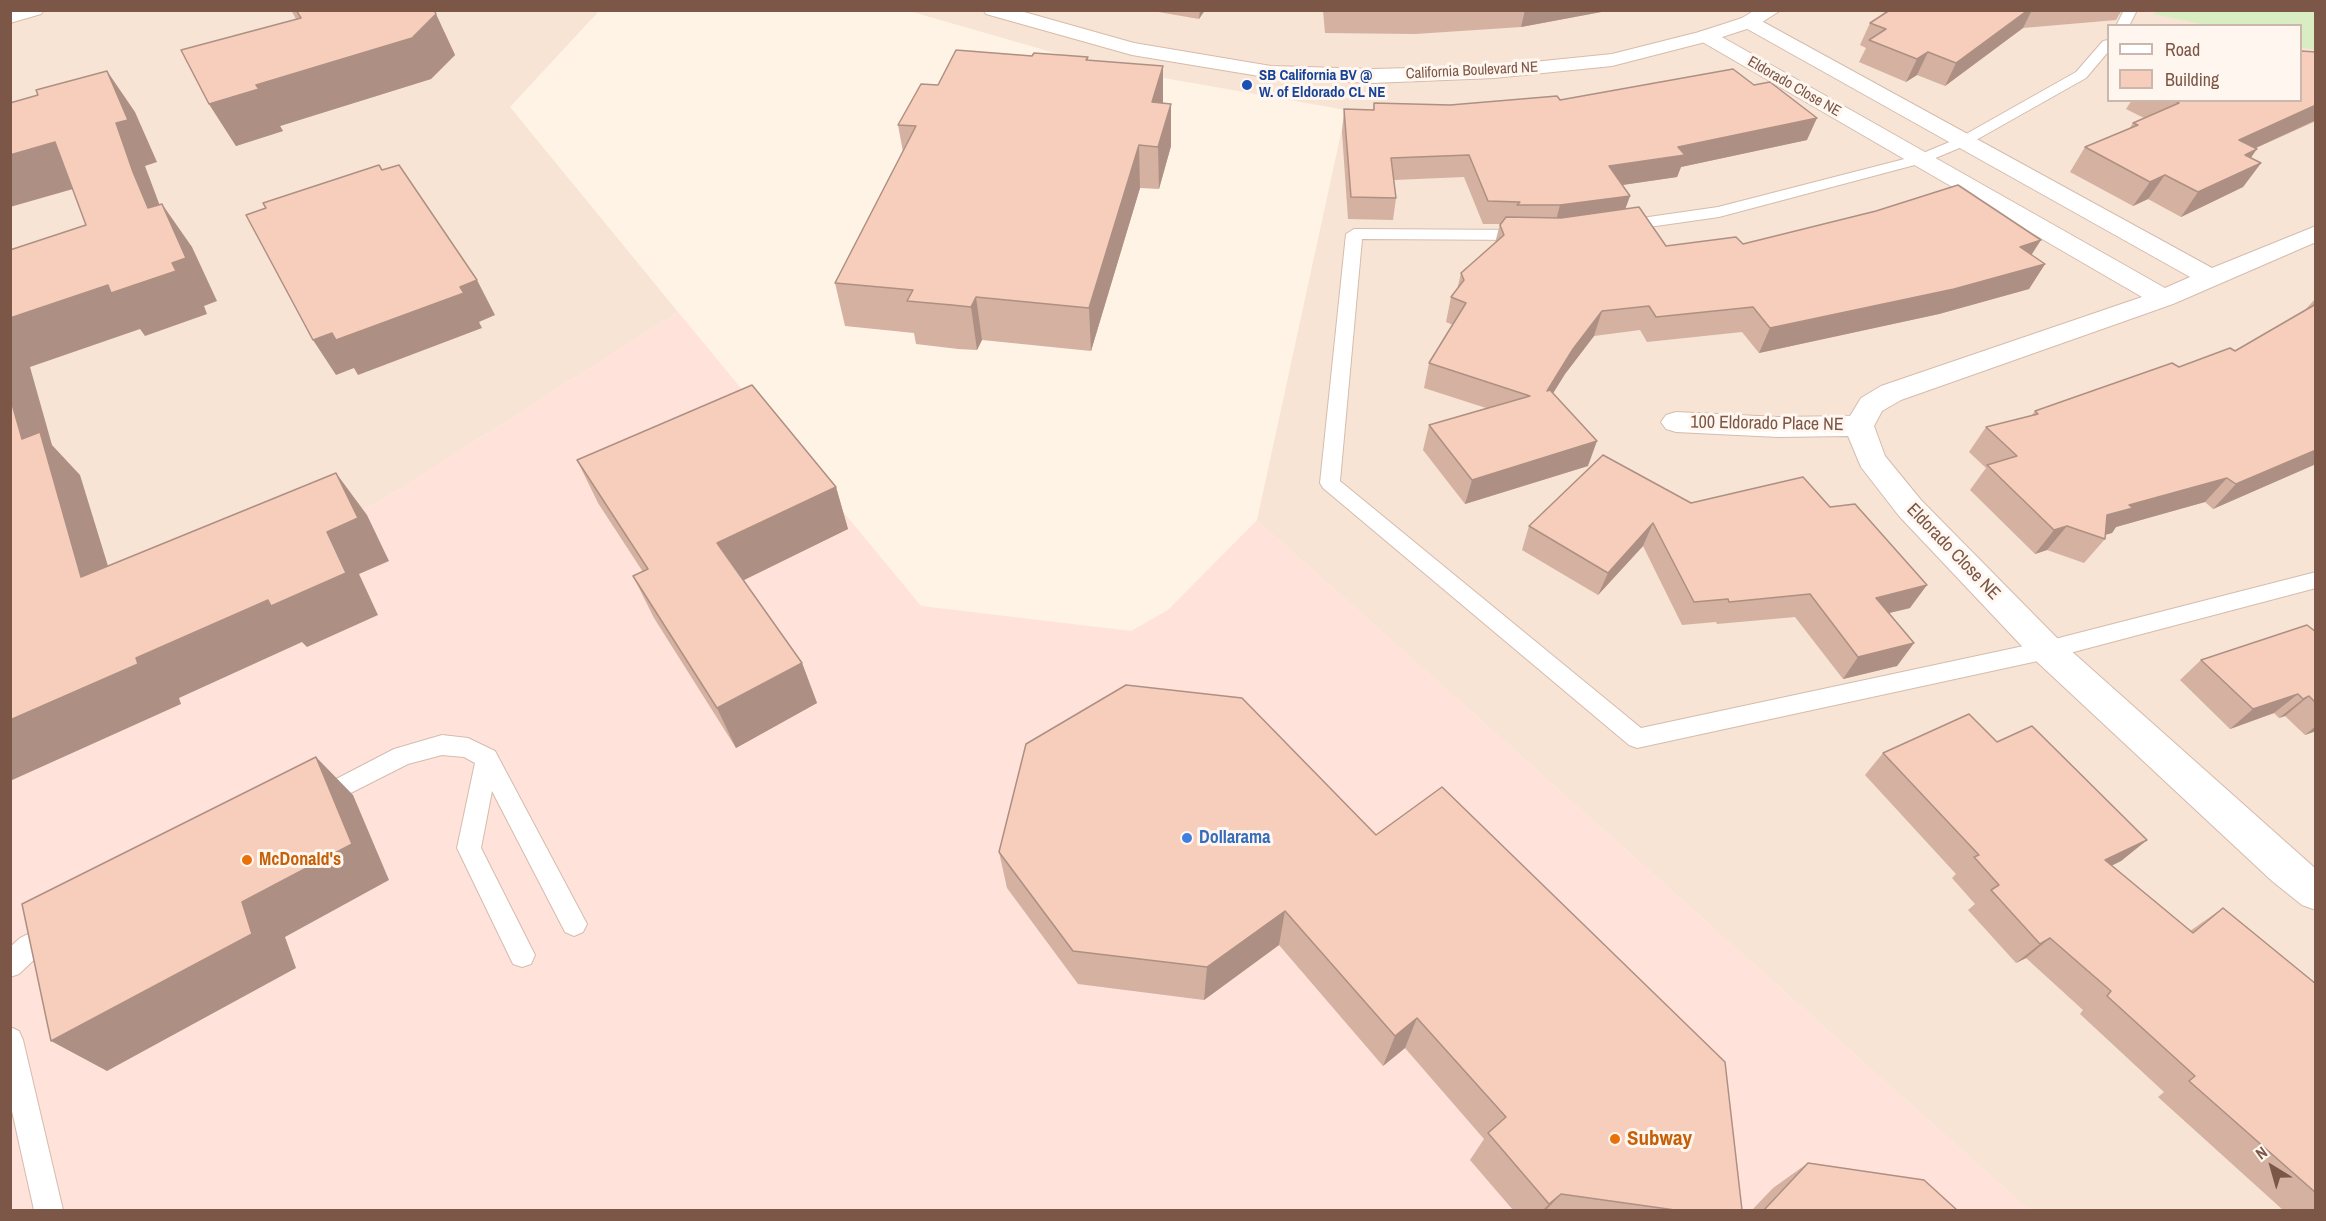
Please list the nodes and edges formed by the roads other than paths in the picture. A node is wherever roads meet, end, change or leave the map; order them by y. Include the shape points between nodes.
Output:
1 (34, 10) edge
2 (993, 10) edge
3 (1771, 10) edge
4 (2131, 10) edge
5 (10, 17) edge
6 (1749, 22) junction
7 (2123, 24) edge
8 (1706, 36) junction
9 (2107, 46) edge
10 (1964, 141) junction
11 (1921, 159) junction
12 (1601, 228) edge
13 (2316, 232) edge
14 (1542, 235) edge
15 (2209, 277) junction
16 (2164, 298) junction
17 (1676, 422) dead end
18 (1859, 426) junction
19 (2316, 580) edge
20 (2048, 650) junction
21 (487, 758) junction
22 (296, 810) edge
23 (2316, 892) edge
24 (574, 924) dead end
25 (72, 925) edge
26 (522, 955) dead end
27 (10, 965) edge
28 (10, 1040) edge
29 (49, 1210) edge

1 - 5 street
2 - 8 street, California Boulevard NE via 1132,49 1271,72 1316,74 1494,72 1612,60
3 - 6 street, California Boulevard NE
4 - 7 lane
6 - 8 street, California Boulevard NE
6 - 10 street, Eldorado Close NE
8 - 11 street, Eldorado Close NE
9 - 10 lane via 2081,75
10 - 11 lane
10 - 15 street, Eldorado Close NE
11 - 12 lane via 1719,212
11 - 16 street, Eldorado Close NE
13 - 15 street
14 - 20 lane via 1354,234 1330,483 1637,738
15 - 16 street
16 - 18 street via 1891,393 1871,405
17 - 18 street, 100 Eldorado Place NE
18 - 20 street, Eldorado Close NE via 1872,460 1910,508
19 - 20 lane
20 - 23 street, Eldorado Close NE via 2286,869
21 - 22 lane via 468,748 442,745 402,756
21 - 24 lane
21 - 26 lane via 470,848
25 - 27 lane via 29,946
28 - 29 lane

